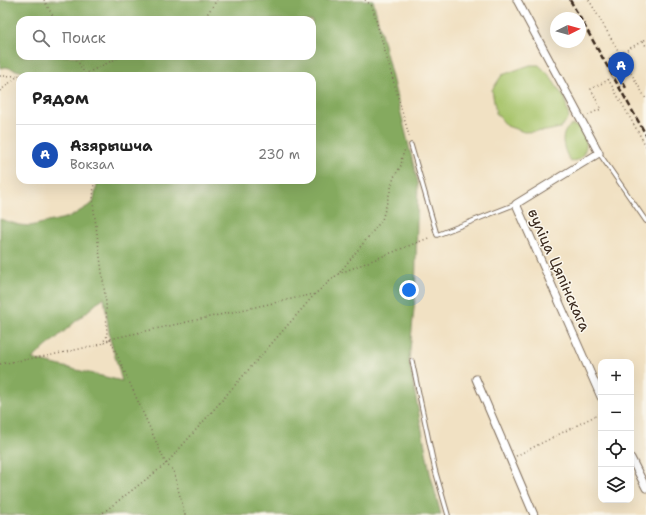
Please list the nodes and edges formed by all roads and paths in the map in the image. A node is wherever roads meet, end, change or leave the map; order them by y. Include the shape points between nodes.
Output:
1 (44, 0) edge
2 (218, 0) edge
3 (365, 0) edge
4 (517, 0) edge
5 (589, 0) edge
6 (53, 16) edge
7 (206, 16) edge
8 (646, 39) edge
9 (644, 41) junction
10 (646, 46) edge
11 (620, 54) junction
12 (77, 60) edge
13 (114, 60) edge
14 (629, 69) junction
15 (83, 72) edge
16 (91, 72) edge
17 (16, 75) edge
18 (0, 76) edge
19 (16, 78) edge
20 (608, 79) junction
21 (0, 91) edge
22 (646, 97) edge
23 (581, 118) junction
24 (411, 145) junction
25 (646, 146) edge
26 (599, 152) junction
27 (94, 184) edge
28 (516, 204) junction
29 (646, 221) edge
30 (437, 234) junction
31 (338, 274) junction
32 (315, 294) junction
33 (110, 339) junction
34 (102, 344) junction
35 (412, 361) dead end
36 (0, 364) edge
37 (476, 379) dead end
38 (600, 395) edge
39 (598, 415) edge
40 (511, 459) junction
41 (166, 464) junction
42 (634, 464) edge
43 (646, 488) edge
44 (100, 515) edge
45 (185, 515) edge
46 (448, 515) edge
47 (534, 515) edge

1 - 6 path
2 - 7 path
3 - 24 path via 372,6
4 - 23 street
5 - 11 path
8 - 9 path
9 - 10 path
9 - 11 path
11 - 14 path
12 - 15 path
13 - 16 path
14 - 20 path
14 - 22 path
17 - 18 path
19 - 21 path
20 - 23 path via 591,89 601,109
20 - 25 path
23 - 26 street
24 - 30 lane
24 - 31 path via 405,149 402,164 394,177 382,220
26 - 28 street, вуліца Цяпінскага
26 - 29 lane
27 - 34 path via 93,203 106,303 107,336
28 - 30 lane
28 - 38 street, вуліца Цяпінскага
30 - 31 path
31 - 32 path
32 - 33 path
32 - 41 path
33 - 34 path
33 - 41 path
34 - 36 path
35 - 46 lane via 435,470
37 - 40 street
39 - 40 path
40 - 47 street
41 - 44 path
41 - 45 path via 173,470
42 - 43 street

